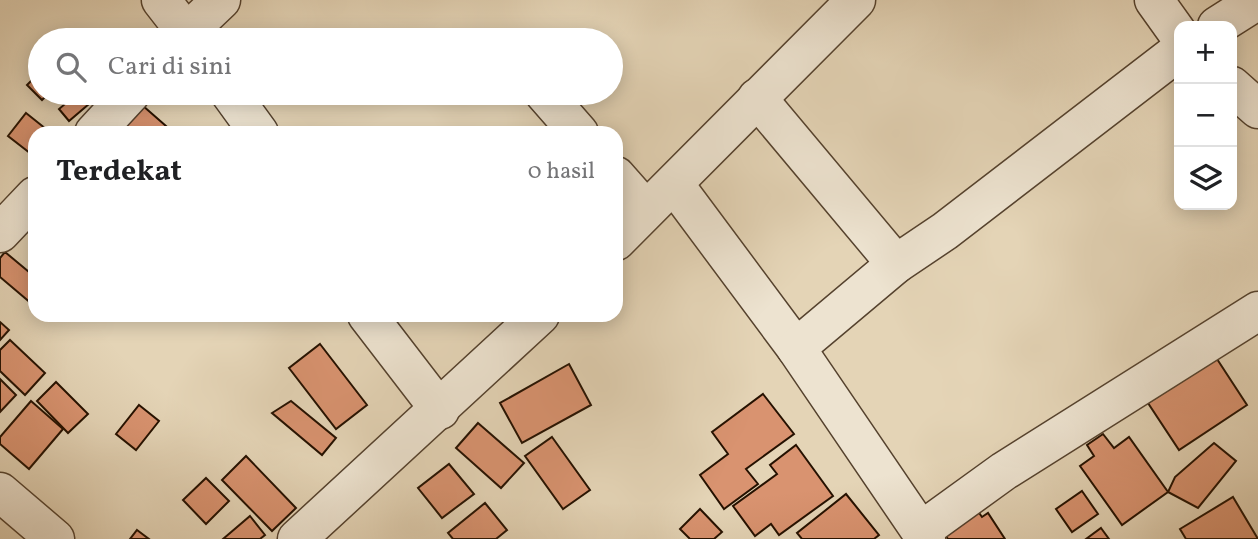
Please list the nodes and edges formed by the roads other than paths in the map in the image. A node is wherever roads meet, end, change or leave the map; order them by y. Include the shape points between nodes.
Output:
1 (161, 0) edge
2 (221, 0) edge
3 (856, 0) edge
4 (1154, 0) edge
5 (1258, 1) edge
6 (1225, 21) edge
7 (179, 28) edge
8 (195, 28) edge
9 (1174, 28) edge
10 (1174, 55) edge
11 (1237, 90) edge
12 (758, 98) junction
13 (120, 105) edge
14 (239, 105) edge
15 (554, 105) edge
16 (1258, 109) edge
17 (100, 126) edge
18 (254, 126) edge
19 (573, 126) edge
20 (623, 184) edge
21 (674, 184) junction
22 (28, 203) edge
23 (646, 210) junction
24 (0, 233) edge
25 (623, 234) edge
26 (896, 264) junction
27 (1258, 311) edge
28 (372, 322) edge
29 (533, 322) edge
30 (796, 348) junction
31 (440, 410) junction
32 (0, 492) edge
33 (923, 535) edge
34 (55, 539) edge
35 (298, 539) edge

1 - 7 street
2 - 8 street
3 - 12 street
4 - 9 street
5 - 6 street
10 - 26 street
11 - 16 street
12 - 21 street
12 - 26 street
13 - 17 street
14 - 18 street
15 - 19 street
20 - 23 street
21 - 23 street
21 - 30 street
22 - 24 street
23 - 25 street
26 - 30 street
27 - 33 street via 1004,471
28 - 31 street
29 - 31 street
30 - 33 street
31 - 35 street
32 - 34 street

